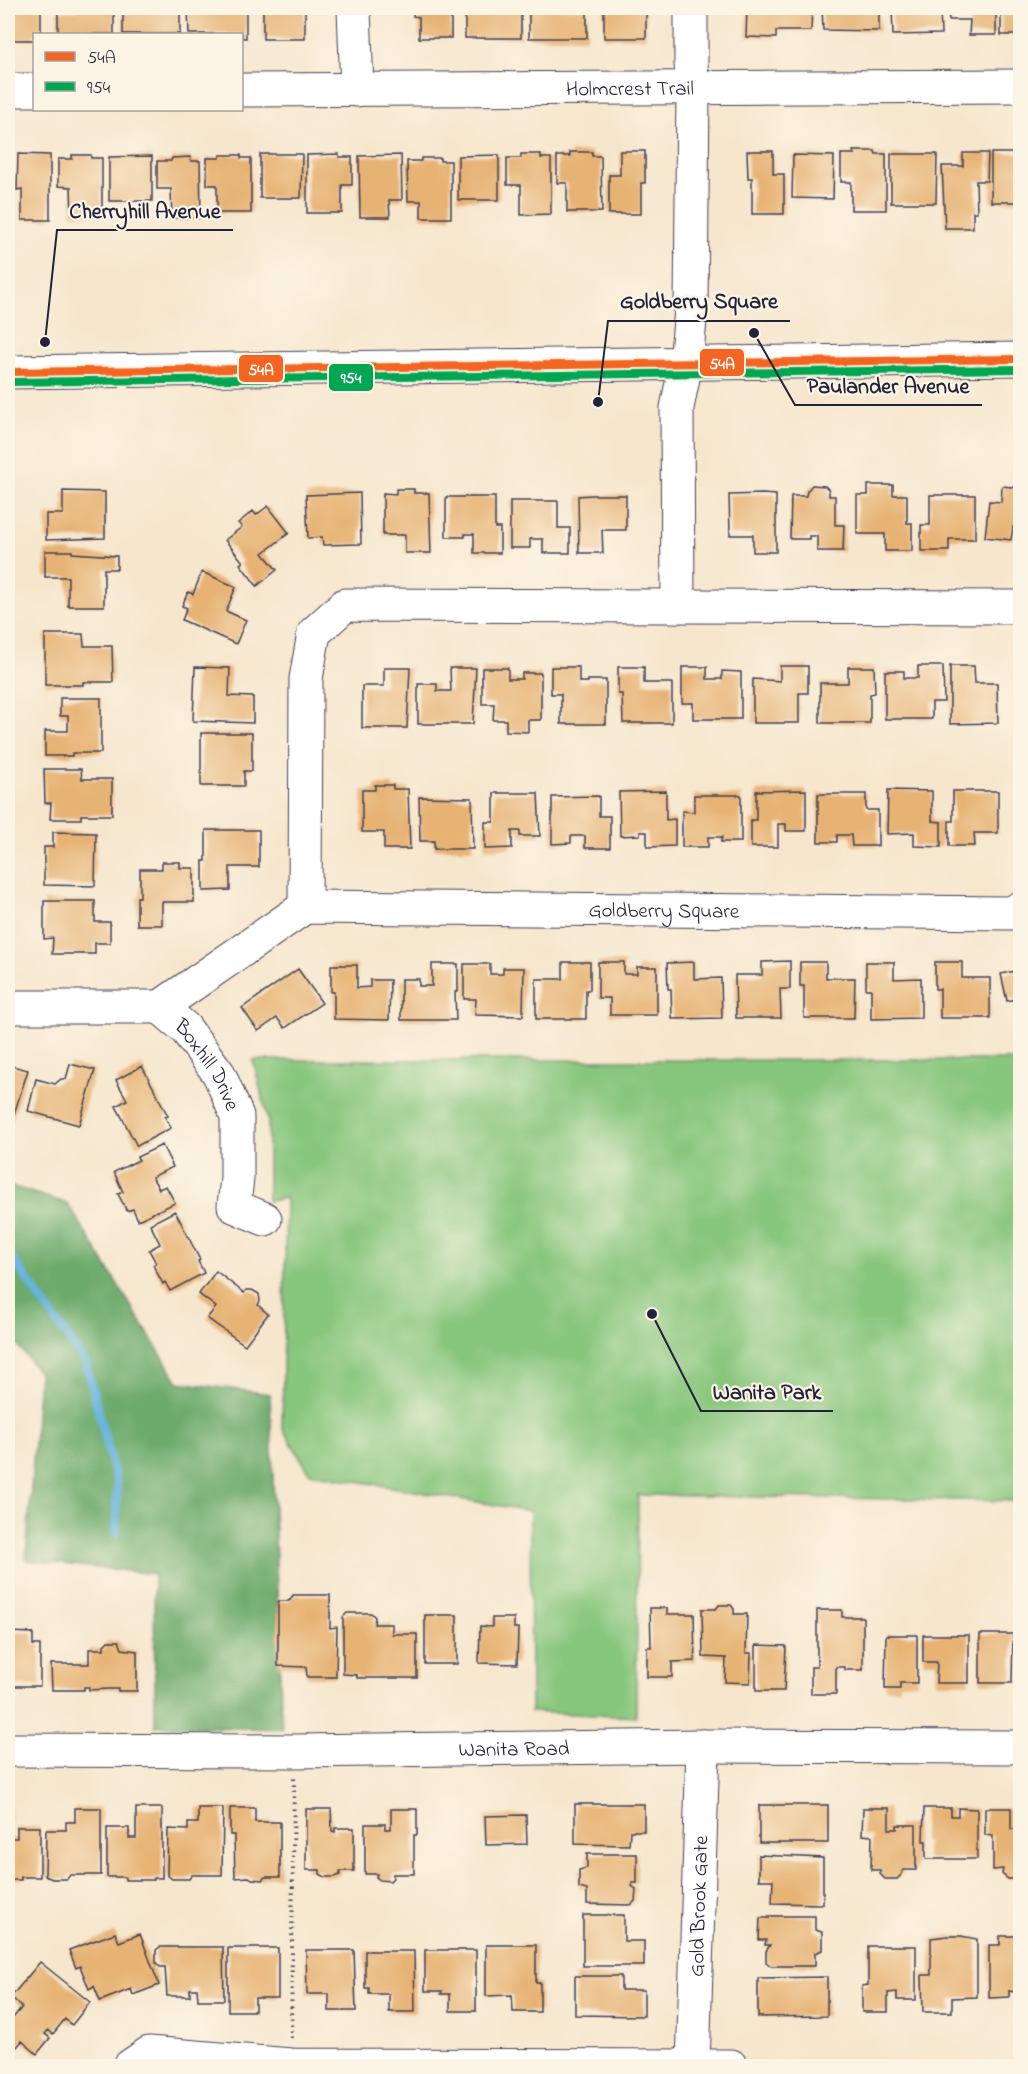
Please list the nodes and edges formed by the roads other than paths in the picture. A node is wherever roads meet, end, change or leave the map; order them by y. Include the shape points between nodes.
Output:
1 (354, 8) edge
2 (691, 8) edge
3 (1020, 86) edge
4 (693, 87) junction
5 (8, 90) edge
6 (33, 90) edge
7 (243, 90) edge
8 (357, 90) junction
9 (1020, 359) edge
10 (686, 363) junction
11 (8, 372) edge
12 (678, 606) junction
13 (1020, 607) edge
14 (305, 907) junction
15 (1020, 908) edge
16 (8, 1007) edge
17 (160, 1007) junction
18 (265, 1219) dead end
19 (703, 1746) junction
20 (1020, 1747) edge
21 (8, 1750) edge
22 (291, 2065) edge
23 (693, 2066) edge
24 (130, 2067) edge
25 (731, 2067) edge

1 - 8 street
2 - 4 street
3 - 4 street, Holmcrest Trail
4 - 8 street, Holmcrest Trail
4 - 10 street via 691,298
5 - 6 street
7 - 8 street, Holmcrest Trail
9 - 10 street
10 - 11 street
10 - 12 street via 677,408
12 - 13 street
12 - 14 street via 345,605 315,633 306,679
14 - 15 street, Goldberry Square via 1011,913
14 - 17 street
16 - 17 street
17 - 18 street, Boxhill Drive via 185,1028 219,1074 237,1116 234,1206
19 - 20 street, Wanita Road
19 - 21 street, Wanita Road
19 - 23 street, Gold Brook Gate
22 - 23 street
22 - 24 street via 149,2053
23 - 25 street

